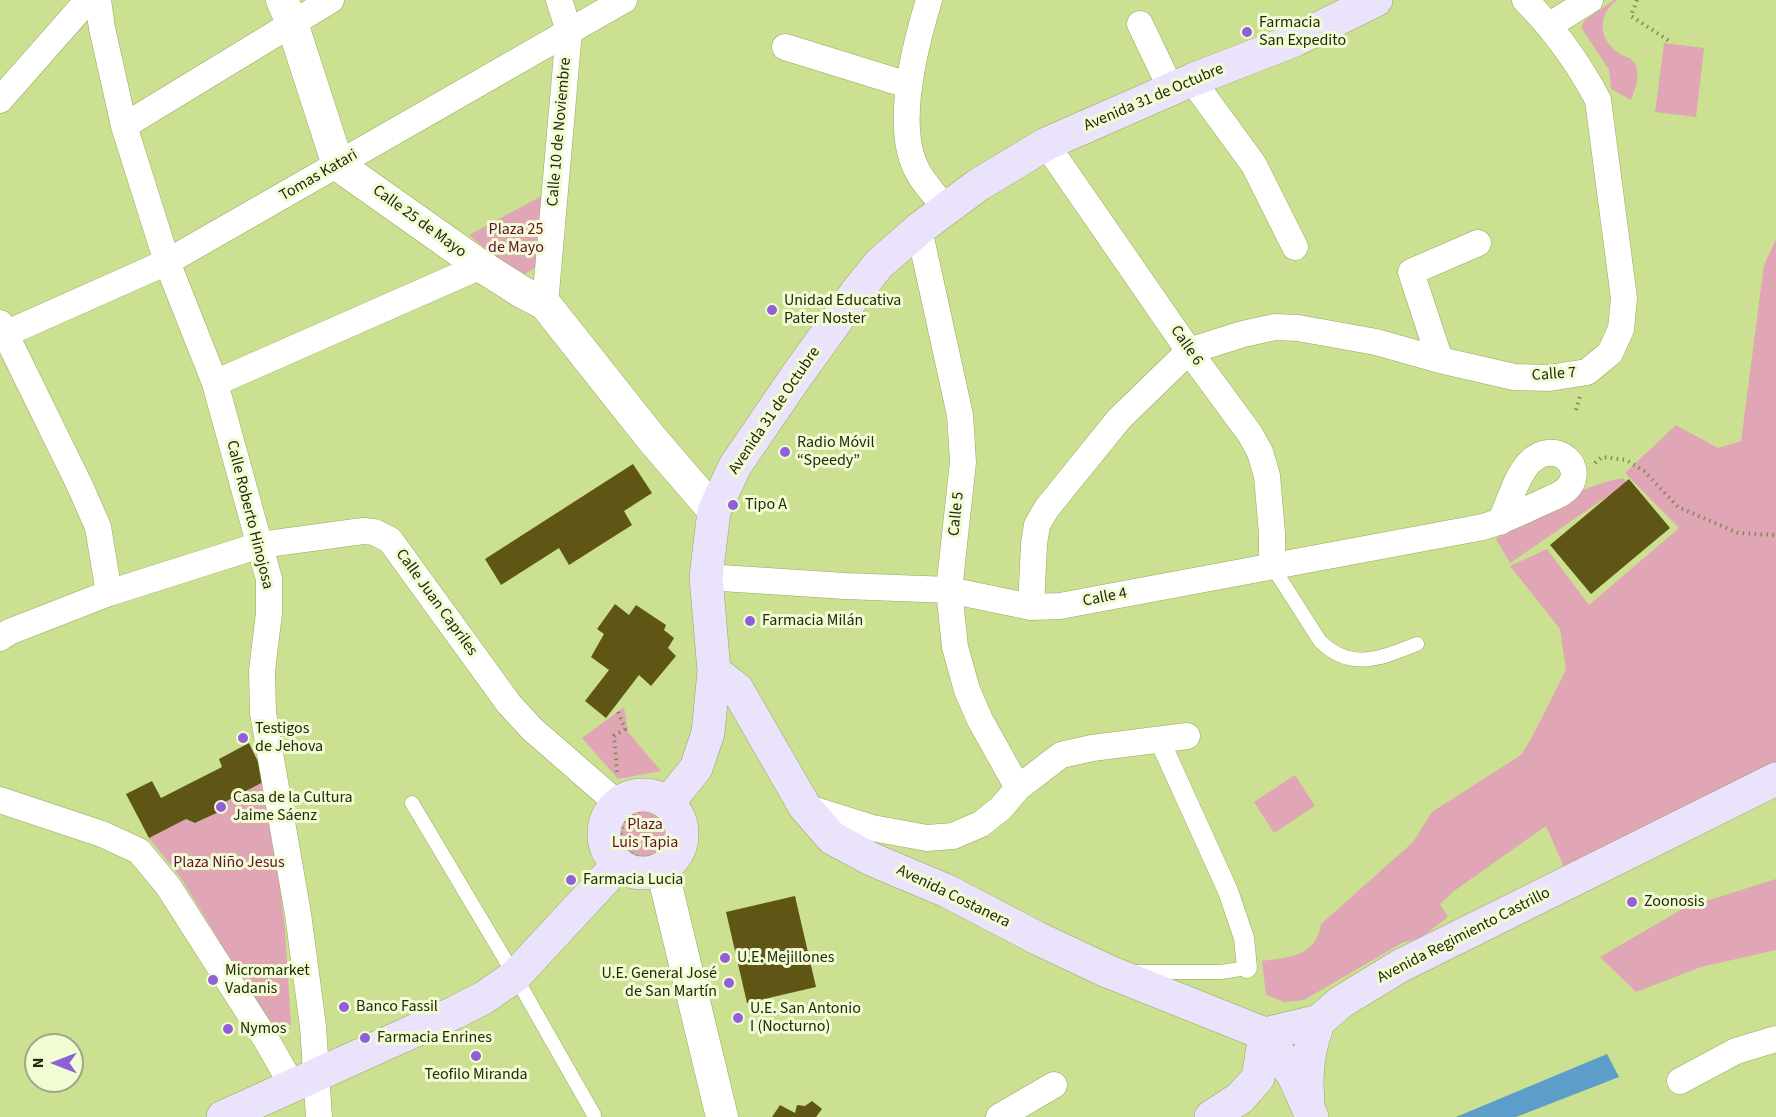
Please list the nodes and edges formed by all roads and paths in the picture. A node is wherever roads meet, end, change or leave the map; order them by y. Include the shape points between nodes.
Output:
1 (88, 0) edge
2 (98, 0) edge
3 (331, 0) edge
4 (559, 0) edge
5 (624, 0) edge
6 (929, 0) edge
7 (1376, 0) edge
8 (1525, 0) edge
9 (1590, 0) edge
10 (1637, 0) edge
11 (287, 12) edge
12 (1140, 24) dead end
13 (1550, 25) junction
14 (569, 31) junction
15 (1671, 42) dead end
16 (785, 47) dead end
17 (908, 85) junction
18 (1181, 85) junction
19 (0, 100) edge
20 (124, 126) junction
21 (1046, 144) junction
22 (339, 165) junction
23 (946, 208) junction
24 (919, 229) junction
25 (1478, 243) dead end
26 (1295, 246) dead end
27 (167, 262) junction
28 (481, 266) junction
29 (545, 304) junction
30 (3, 329) edge
31 (1189, 351) junction
32 (1440, 360) junction
33 (215, 383) junction
34 (1573, 480) junction
35 (714, 511) junction
36 (1500, 522) junction
37 (1776, 535) edge
38 (260, 545) junction
39 (1272, 566) junction
40 (706, 577) junction
41 (949, 590) junction
42 (109, 593) junction
43 (1031, 607) junction
44 (0, 638) edge
45 (1417, 645) dead end
46 (714, 671) junction
47 (618, 712) dead end
48 (1187, 736) dead end
49 (1159, 739) junction
50 (1770, 786) edge
51 (1018, 788) junction
52 (623, 798) junction
53 (0, 800) edge
54 (412, 803) dead end
55 (668, 803) junction
56 (805, 807) junction
57 (618, 865) junction
58 (662, 869) junction
59 (1247, 968) joint
60 (1107, 971) junction
61 (515, 976) junction
62 (1319, 1020) junction
63 (1265, 1034) junction
64 (1776, 1039) edge
65 (304, 1079) junction
66 (1680, 1081) dead end
67 (1054, 1085) dead end
68 (1240, 1098) junction
69 (1310, 1113) edge
70 (594, 1115) dead end
71 (223, 1117) edge
72 (319, 1117) edge
73 (722, 1117) edge
74 (999, 1117) edge
75 (1211, 1117) edge

1 - 19 street
2 - 20 street, Calle Roberto Hinojosa
3 - 11 street
4 - 14 street
5 - 14 street, Tomas Katari
6 - 17 street
7 - 18 main road, Avenida 31 de Octubre via 1295,40
8 - 13 street, Calle 7
9 - 13 street
10 - 15 path via 1631,16
11 - 20 street
11 - 22 street
12 - 18 street
13 - 32 street, Calle 7 via 1598,100 1624,298 1621,329 1610,353 1587,372 1549,378 1514,377
14 - 22 street, Tomas Katari
14 - 29 street, Calle 10 de Noviembre
16 - 17 street
17 - 23 street via 909,146 918,171
18 - 21 main road, Avenida 31 de Octubre
18 - 26 street via 1254,165
20 - 27 street, Calle Roberto Hinojosa
21 - 23 main road, Avenida 31 de Octubre
21 - 31 street, Calle 6
22 - 27 street, Tomas Katari
22 - 28 street, Calle 25 de Mayo
23 - 24 main road, Avenida 31 de Octubre
24 - 35 main road, Avenida 31 de Octubre via 879,264 852,298 735,466
24 - 41 street, Calle 5 via 960,415 963,462
25 - 32 street via 1411,272
27 - 30 street, Tomas Katari
27 - 33 street, Calle Roberto Hinojosa
28 - 29 street, Calle 25 de Mayo
28 - 33 street
29 - 35 street, Calle 25 de Mayo
30 - 42 street via 98,527
31 - 32 street, Calle 7 via 1275,327 1376,342
31 - 39 street, Calle 6 via 1260,452 1268,476
31 - 43 street via 1119,419 1047,508 1037,525
33 - 38 street, Calle Roberto Hinojosa
34 - 36 street, Calle 4 via 1563,492
34 - 36 street via 1574,471 1565,456 1548,452 1538,456 1520,476
34 - 37 path via 1602,457 1626,460 1644,471 1678,507 1738,533
35 - 40 main road, Avenida 31 de Octubre
36 - 39 street, Calle 4
38 - 42 street, Calle Juan Capriles
38 - 52 street, Calle Juan Capriles via 363,531 390,540 509,704 532,729
38 - 65 street, Calle Roberto Hinojosa via 270,593 262,671 263,713 313,1026
39 - 43 street, Calle 4 via 1060,606
39 - 45 lane via 1330,651 1343,658 1378,659
40 - 41 street, Calle 4
40 - 46 main road, Avenida 31 de Octubre
41 - 43 street, Calle 4
41 - 51 street, Calle 5 via 956,647 967,690
42 - 44 street, Calle Juan Capriles
46 - 55 main road, Avenida 31 de Octubre via 708,733 696,768
46 - 56 main road, Avenida Costanera via 737,689
47 - 52 path via 625,729 614,736
48 - 49 street
49 - 51 street via 1061,755
49 - 59 street via 1228,891 1244,938
50 - 62 main road, Avenida Regimiento Castrillo via 1400,966
51 - 56 street via 981,824 953,836 927,838 872,828
52 - 52 path via 624,845 638,857 656,855 668,841 666,823 660,815
52 - 55 main road via 643,794
52 - 57 main road via 604,827 606,848
53 - 65 street via 102,834 139,851 168,886 267,1041
54 - 61 lane
55 - 58 main road via 678,815 681,845 674,859
56 - 60 main road, Avenida Costanera via 832,838
57 - 58 main road via 647,874
57 - 61 main road
58 - 73 street
59 - 60 lane via 1211,972
60 - 63 main road, Avenida Costanera
61 - 65 main road via 456,1012
61 - 70 lane
62 - 63 main road, Avenida Regimiento Castrillo
62 - 69 main road via 1306,1079
63 - 68 main road via 1258,1078
63 - 69 main road via 1294,1076
64 - 66 street via 1736,1051
65 - 71 main road
65 - 72 street, Calle Roberto Hinojosa
67 - 74 street
68 - 69 main road via 1272,1086 1289,1090
68 - 75 main road

